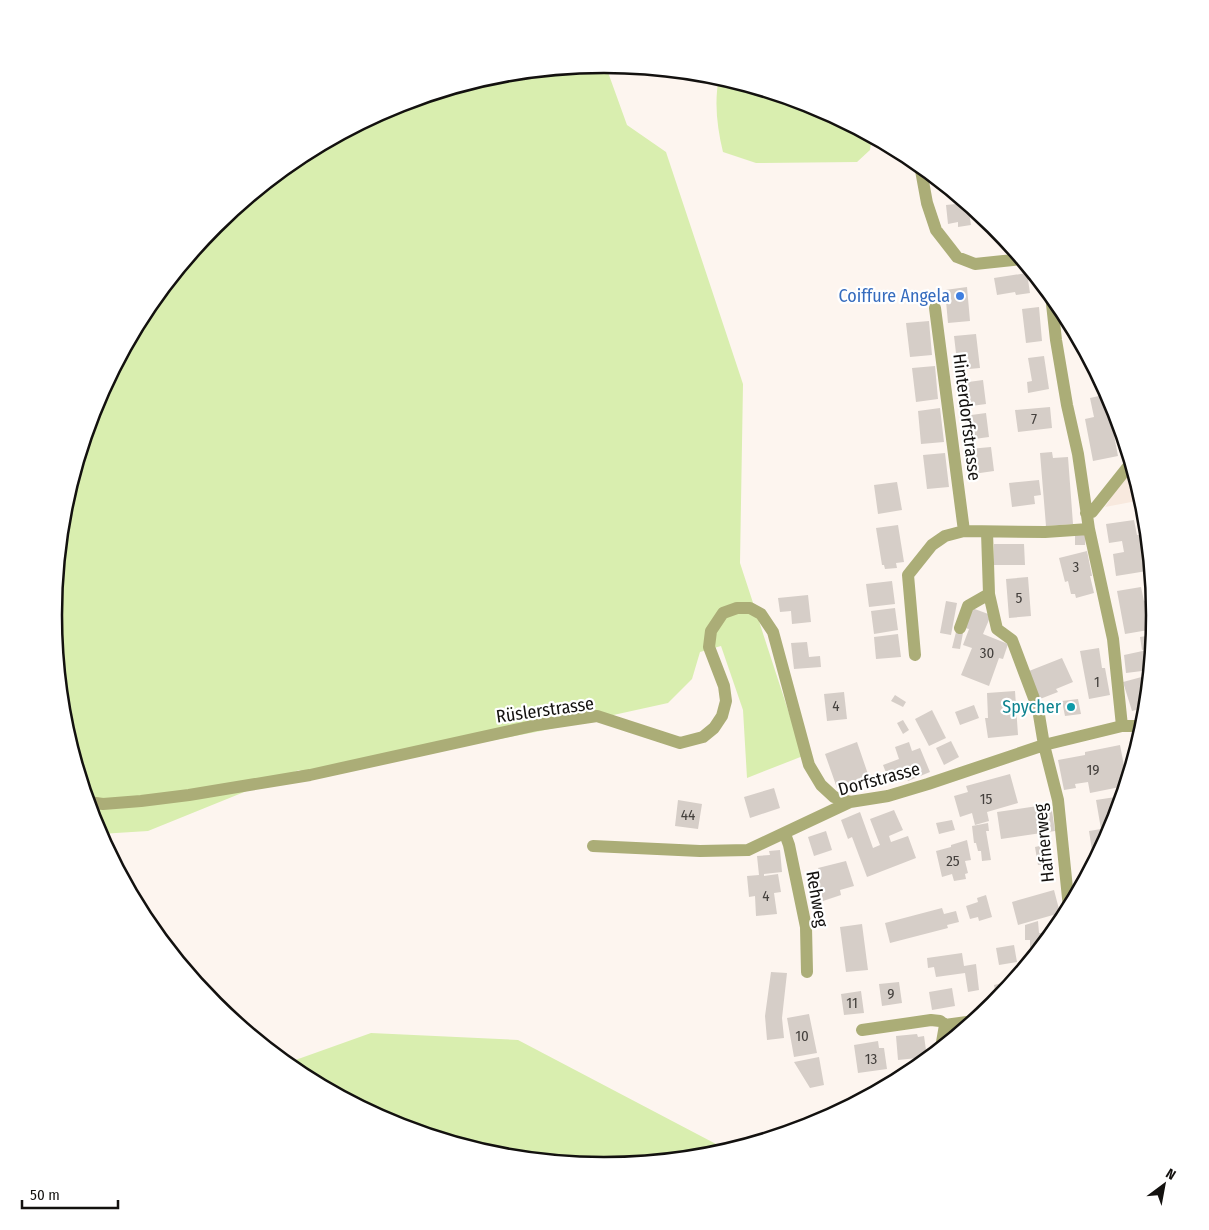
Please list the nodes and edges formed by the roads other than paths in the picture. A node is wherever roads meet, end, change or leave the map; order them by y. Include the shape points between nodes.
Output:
1 (922, 176) edge
2 (1014, 260) edge
3 (935, 308) dead end
4 (1053, 311) edge
5 (1126, 469) edge
6 (1086, 513) junction
7 (1089, 528) junction
8 (964, 531) junction
9 (987, 532) junction
10 (989, 594) junction
11 (960, 628) dead end
12 (915, 655) dead end
13 (1122, 726) junction
14 (1135, 726) edge
15 (1044, 745) junction
16 (850, 802) junction
17 (97, 803) edge
18 (785, 834) junction
19 (593, 846) dead end
20 (1068, 896) edge
21 (806, 972) dead end
22 (962, 1022) edge
23 (945, 1025) junction
24 (862, 1030) dead end
25 (943, 1038) edge

1 - 2 street via 936,230 957,257 974,264
3 - 8 street, Hinterdorfstrasse
4 - 6 street
5 - 6 street via 1092,512
6 - 7 street
7 - 9 street
7 - 13 street via 1113,639
8 - 9 street
8 - 12 street via 945,536 932,545 908,575
9 - 10 street, Hafnerweg
10 - 11 street via 968,606
10 - 15 street, Hafnerweg via 997,629 1012,640 1038,709
13 - 14 street, Dorfstrasse
13 - 15 street, Dorfstrasse
15 - 16 street, Dorfstrasse via 888,796
15 - 20 street, Hafnerweg via 1058,800
16 - 17 street, Rüslerstrasse via 834,798 809,766 773,632 761,614 750,608 737,608 723,613 711,631 709,647 724,686 726,701 722,716 703,736 680,743 597,716 300,776 141,801
16 - 18 street, Dorfstrasse
18 - 19 street, Dorfstrasse via 748,850
18 - 21 street, Rehweg via 805,920
22 - 23 street
23 - 24 street via 931,1020
23 - 25 street

